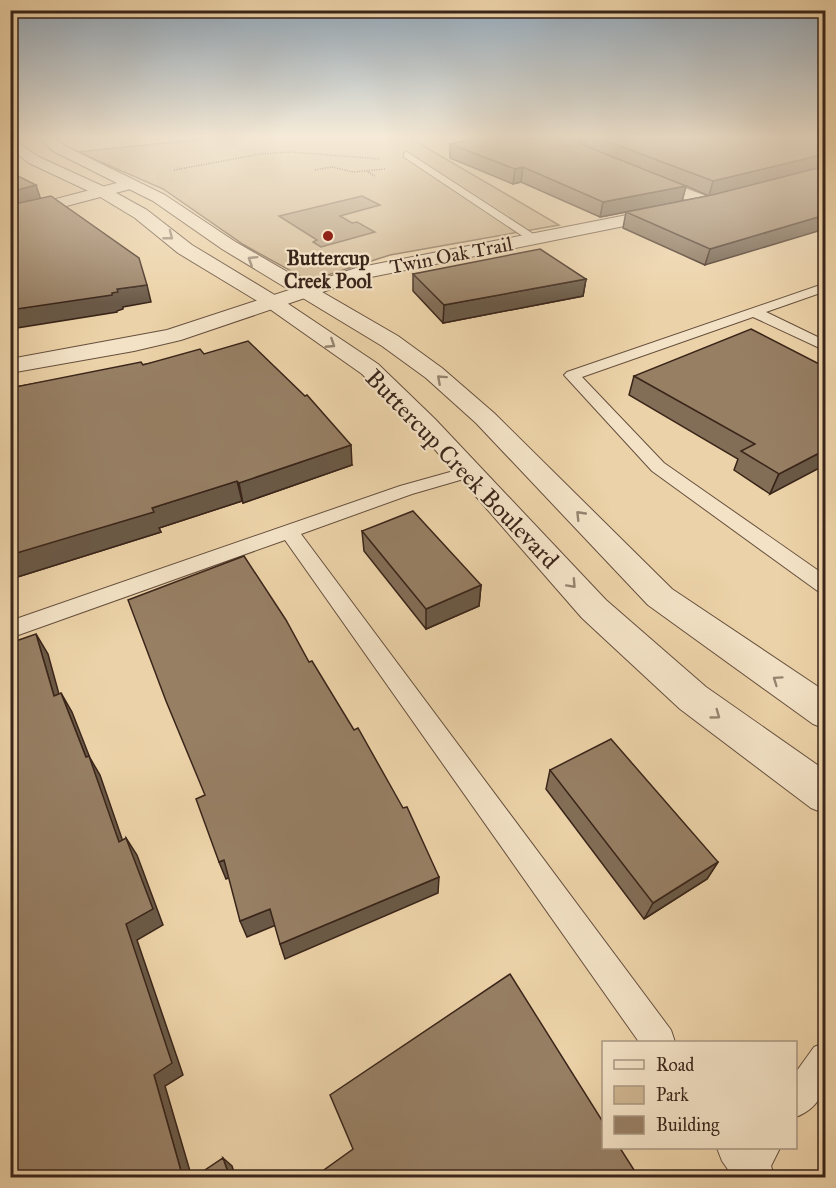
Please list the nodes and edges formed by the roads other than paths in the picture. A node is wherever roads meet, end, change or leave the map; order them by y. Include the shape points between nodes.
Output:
1 (97, 193) edge
2 (105, 193) edge
3 (149, 193) edge
4 (465, 193) edge
5 (684, 193) edge
6 (730, 198) edge
7 (708, 203) junction
8 (10, 216) edge
9 (534, 239) junction
10 (825, 287) edge
11 (302, 290) junction
12 (271, 301) junction
13 (754, 312) junction
14 (825, 347) edge
15 (10, 366) edge
16 (468, 472) junction
17 (290, 531) junction
18 (825, 587) edge
19 (10, 630) edge
20 (825, 713) edge
21 (825, 795) edge
22 (658, 1041) edge
23 (825, 1059) edge
24 (797, 1097) edge

1 - 8 street
2 -> 12 street, Buttercup Creek Boulevard via 141,214 185,249
11 -> 3 street, Buttercup Creek Boulevard
4 - 9 lane
5 - 7 street
6 - 7 street, Twin Oak Trail
7 - 9 street, Twin Oak Trail
9 - 11 street, Twin Oak Trail via 356,274
10 - 13 lane
11 - 12 street, Twin Oak Trail
20 -> 11 street, Buttercup Creek Boulevard via 660,597 485,418 434,372 390,341
12 - 15 street, Twin Oak Trail via 173,335
12 -> 16 street, Buttercup Creek Boulevard via 370,369
13 - 14 lane
13 - 18 lane via 572,375 658,467
16 - 17 lane
16 -> 21 street, Buttercup Creek Boulevard via 594,609 668,676
17 - 19 lane
17 - 22 lane
23 - 24 lane

